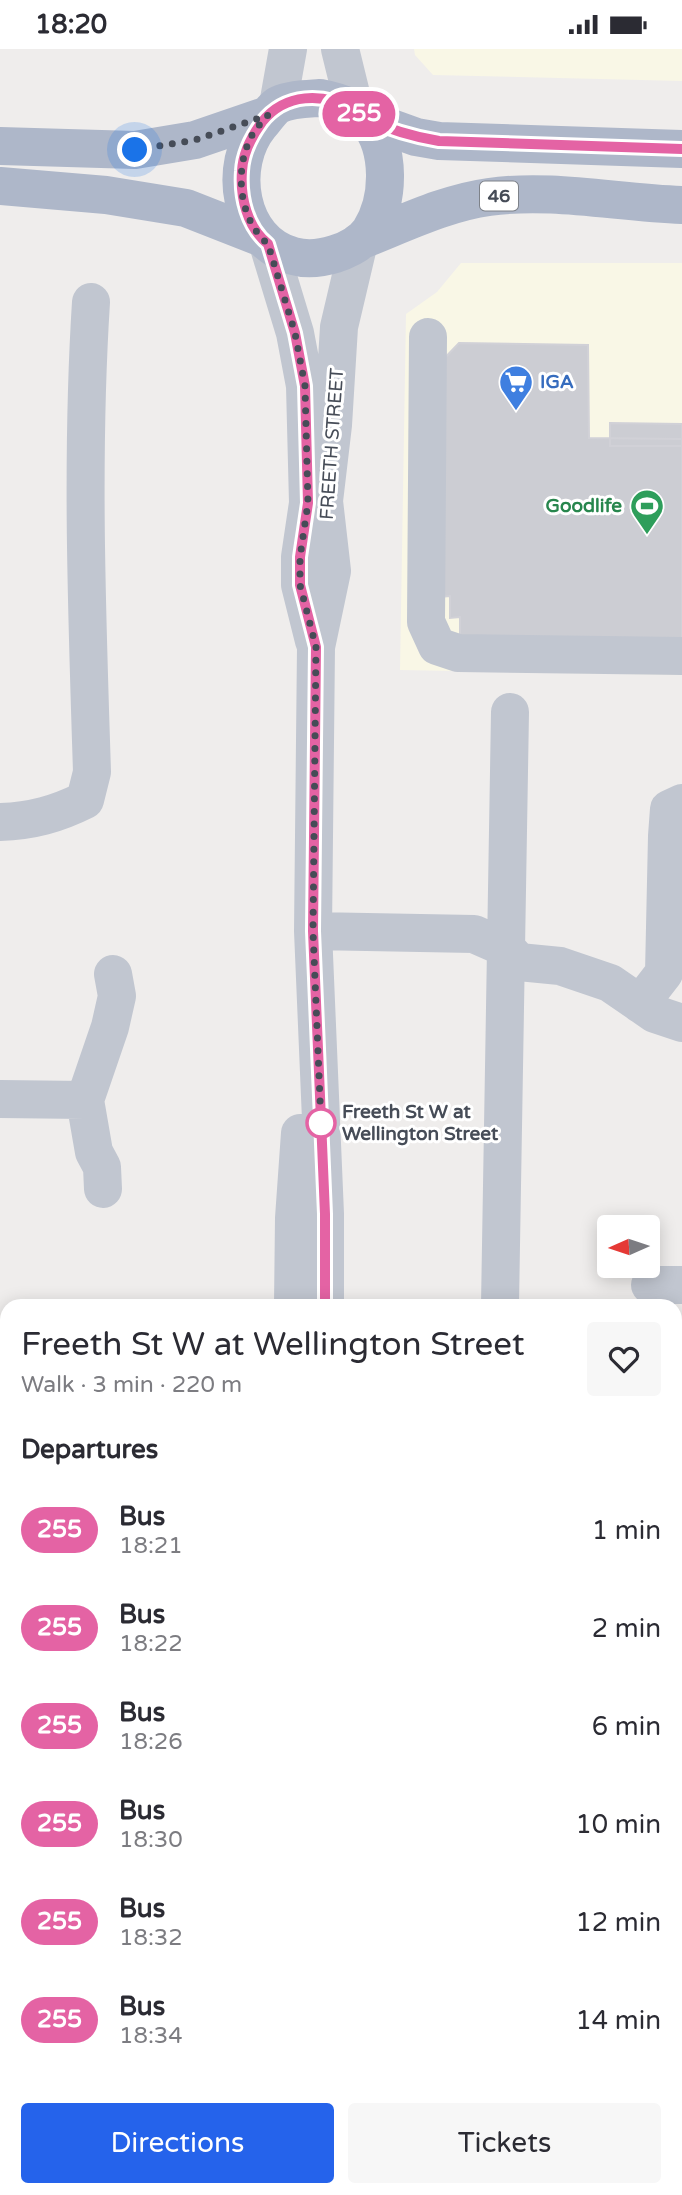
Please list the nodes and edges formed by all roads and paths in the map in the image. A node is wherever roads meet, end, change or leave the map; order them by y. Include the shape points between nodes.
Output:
1 (288, 49) edge
2 (340, 49) edge
3 (273, 110) junction
4 (360, 114) junction
5 (0, 146) edge
6 (682, 149) edge
7 (0, 186) edge
8 (682, 205) edge
9 (264, 241) junction
10 (360, 241) junction
11 (91, 302) dead end
12 (428, 337) dead end
13 (316, 647) junction
14 (682, 656) edge
15 (510, 712) dead end
16 (682, 803) edge
17 (0, 822) edge
18 (313, 931) junction
19 (506, 948) junction
20 (113, 974) dead end
21 (640, 1004) junction
22 (682, 1023) edge
23 (0, 1099) edge
24 (85, 1100) junction
25 (103, 1189) dead end
26 (293, 1299) edge
27 (324, 1299) edge
28 (500, 1299) edge

1 - 3 street
2 - 4 street
3 - 4 main road via 295,100 320,98
3 - 5 main road via 195,140 135,150
3 - 9 main road via 251,136 242,171 245,207
4 - 6 main road via 416,137 439,141
4 - 10 main road via 374,130 385,169 379,209 371,230
7 - 9 main road, 46 via 106,195 186,208
8 - 10 main road, 46 via 538,194 490,197 455,204
9 - 10 main road, 46 via 293,256 314,258
9 - 13 street, FREETH STREET via 295,333 305,386 308,503 300,585
10 - 13 street, FREETH STREET via 339,327 324,501 332,571
11 - 17 street via 85,394 92,772 85,800 58,813
12 - 14 street via 426,622 437,646 458,653
13 - 18 street, FREETH STREET
15 - 19 street
16 - 21 street via 669,809 664,973
18 - 19 street via 474,934
18 - 26 street, FREETH STREET
18 - 27 street, FREETH STREET
19 - 21 street via 519,962 560,966 610,983
19 - 28 street
20 - 24 street via 117,996 113,1017
21 - 22 street
23 - 24 street
24 - 25 street

